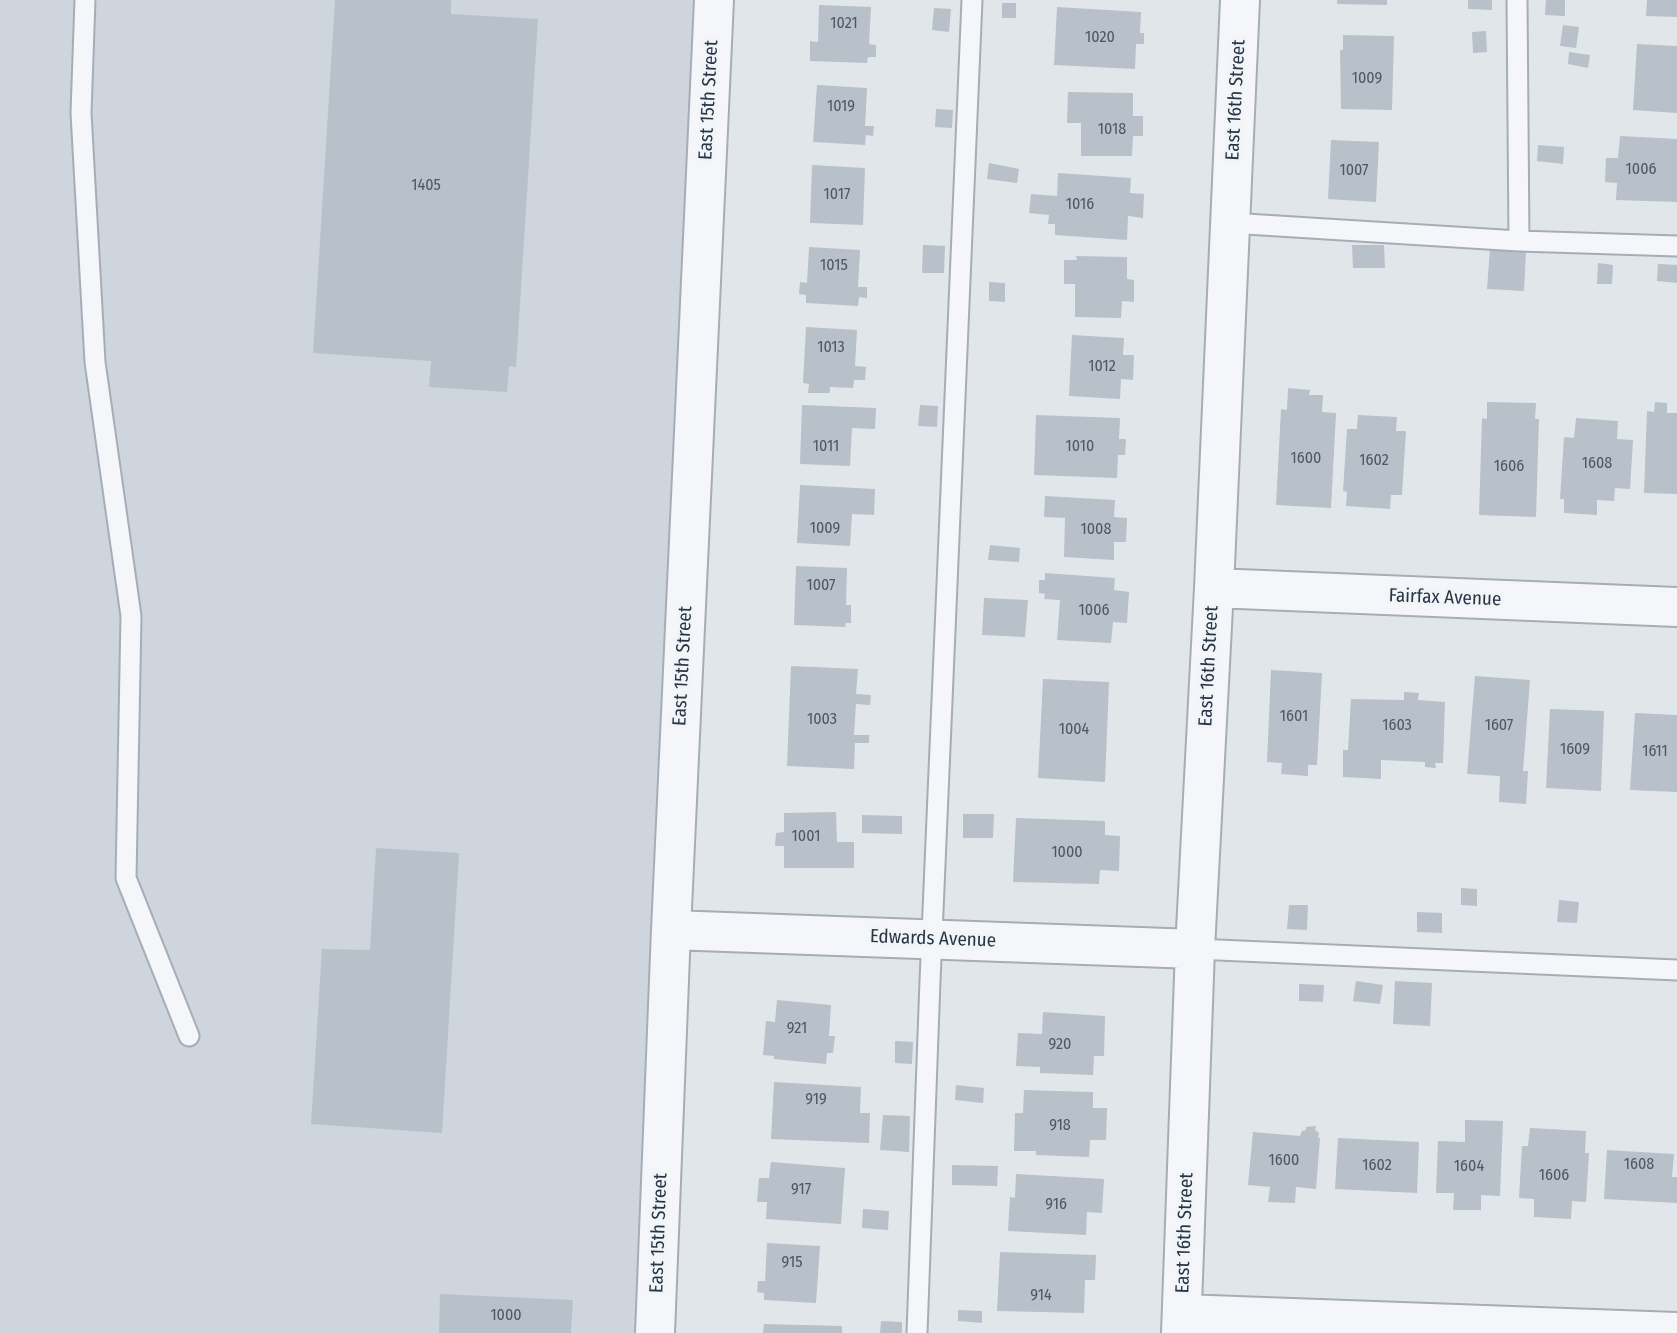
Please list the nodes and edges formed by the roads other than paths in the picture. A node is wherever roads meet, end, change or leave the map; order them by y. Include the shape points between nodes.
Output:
1 (86, 0) edge
2 (714, 0) edge
3 (972, 0) edge
4 (1240, 0) edge
5 (1517, 0) edge
6 (1230, 223) junction
7 (1519, 240) junction
8 (1677, 246) edge
9 (1214, 588) junction
10 (1677, 607) edge
11 (671, 930) junction
12 (931, 939) junction
13 (1195, 949) junction
14 (1677, 970) edge
15 (189, 1035) dead end
16 (1182, 1323) edge
17 (1677, 1332) edge
18 (655, 1333) edge
19 (917, 1333) edge

1 - 15 lane via 81,113 96,362 131,616 127,878
2 - 11 street, East 15th Street
3 - 12 lane
4 - 6 street, East 16th Street
5 - 7 lane
6 - 7 lane
6 - 9 street, East 16th Street
7 - 8 lane
9 - 10 street, Fairfax Avenue
9 - 13 street, East 16th Street
11 - 12 street, Edwards Avenue
11 - 18 street, East 15th Street
12 - 13 street, Edwards Avenue
12 - 19 lane
13 - 14 lane
13 - 16 street, East 16th Street
16 - 17 street

